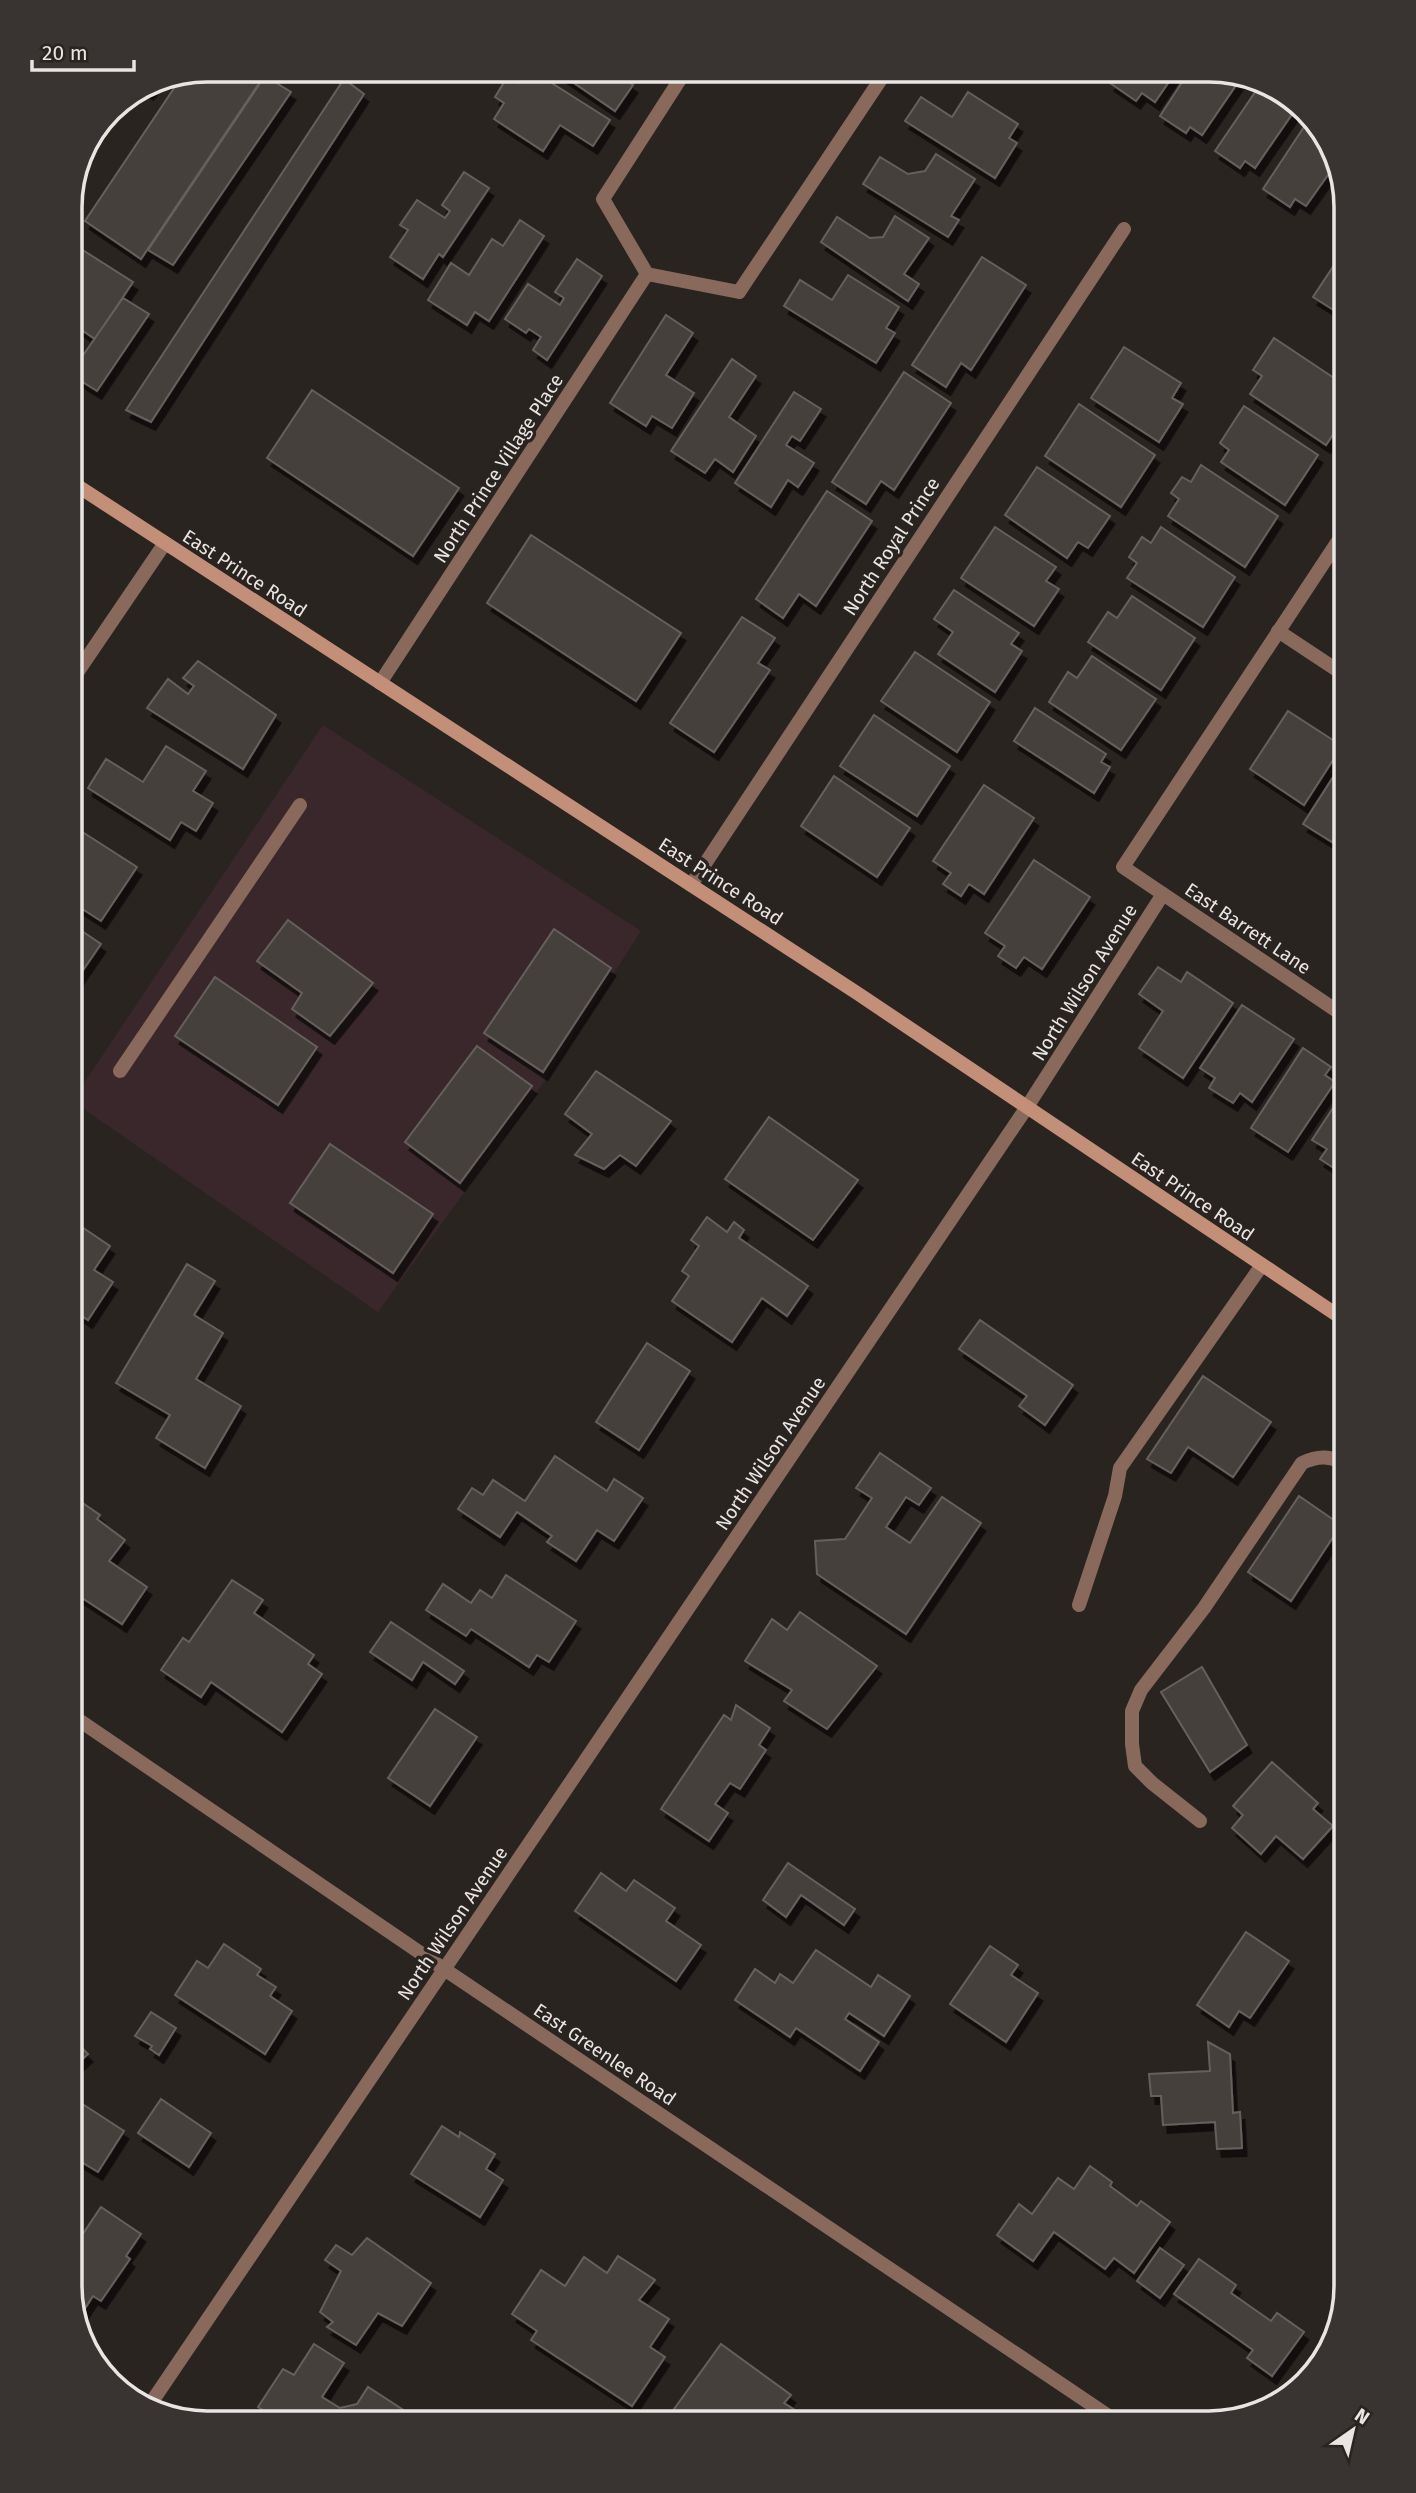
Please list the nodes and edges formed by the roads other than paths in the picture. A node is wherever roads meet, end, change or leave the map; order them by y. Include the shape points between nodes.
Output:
1 (678, 82) edge
2 (879, 83) edge
3 (1124, 229) dead end
4 (647, 274) junction
5 (83, 489) edge
6 (164, 543) junction
7 (1334, 547) edge
8 (1278, 631) junction
9 (83, 664) edge
10 (1334, 668) edge
11 (380, 683) junction
12 (300, 805) dead end
13 (691, 884) junction
14 (1163, 894) junction
15 (1334, 1009) edge
16 (120, 1071) dead end
17 (1027, 1107) junction
18 (1262, 1265) junction
19 (1334, 1313) edge
20 (1334, 1459) edge
21 (1079, 1605) dead end
22 (82, 1722) edge
23 (1200, 1821) dead end
24 (444, 1969) junction
25 (154, 2399) edge
26 (1101, 2411) edge

1 - 4 street via 603,199
2 - 4 street via 739,292
3 - 13 street, North Royal Prince
4 - 11 street, North Prince Village Place
5 - 6 main road, East Prince Road
6 - 9 street
6 - 11 main road, East Prince Road
7 - 8 street, North Wilson Avenue
8 - 10 street
8 - 14 street, North Wilson Avenue via 1123,867
11 - 13 main road, East Prince Road
12 - 16 street
13 - 17 main road, East Prince Road
14 - 15 street, East Barrett Lane
14 - 17 street, North Wilson Avenue
17 - 18 main road, East Prince Road
17 - 24 street, North Wilson Avenue
18 - 19 main road, East Prince Road
18 - 21 street via 1120,1468
20 - 23 street via 1317,1456 1302,1463 1204,1608 1141,1690 1132,1711 1135,1766
22 - 24 street, East Greenlee Road
24 - 25 street, North Wilson Avenue
24 - 26 street, East Greenlee Road

